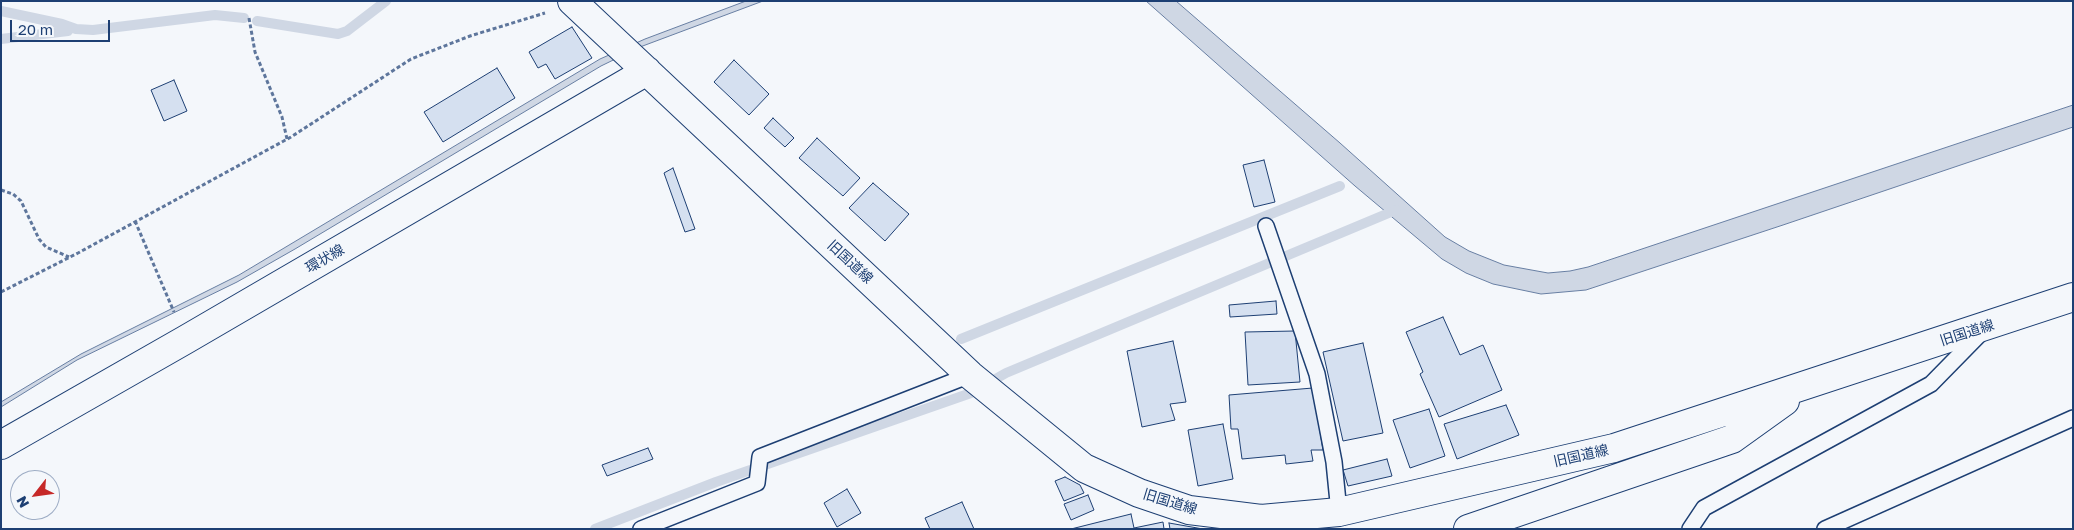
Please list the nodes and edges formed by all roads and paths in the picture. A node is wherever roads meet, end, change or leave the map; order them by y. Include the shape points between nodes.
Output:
1 (572, 1) edge
2 (547, 12) dead end
3 (249, 18) dead end
4 (647, 71) junction
5 (287, 139) junction
6 (1, 190) edge
7 (135, 221) junction
8 (1266, 226) dead end
9 (69, 258) junction
10 (1, 292) edge
11 (2073, 298) edge
12 (1988, 326) junction
13 (185, 340) junction
14 (970, 376) junction
15 (1806, 386) junction
16 (2073, 418) edge
17 (1, 445) edge
18 (1339, 512) junction
19 (641, 529) edge
20 (1468, 529) edge
21 (1690, 529) edge
22 (1825, 529) edge

1 - 4 street, 旧国道線
2 - 5 path via 410,59
3 - 5 path via 255,52 282,116
4 - 13 street, 環状線
4 - 14 street, 旧国道線
5 - 7 path
6 - 9 path via 21,201 39,239 46,246
7 - 9 path
7 - 13 path
8 - 18 lane via 1318,374 1334,462
9 - 10 path
11 - 12 street, 旧国道線
12 - 15 street, 旧国道線
12 - 21 lane via 1930,384 1704,508
13 - 17 street, 環状線
14 - 18 street, 旧国道線 via 1084,468 1139,493 1189,510 1261,519
14 - 19 lane via 760,457 757,483
15 - 18 street, 旧国道線 via 1614,448
15 - 20 street via 1732,439
16 - 22 lane

